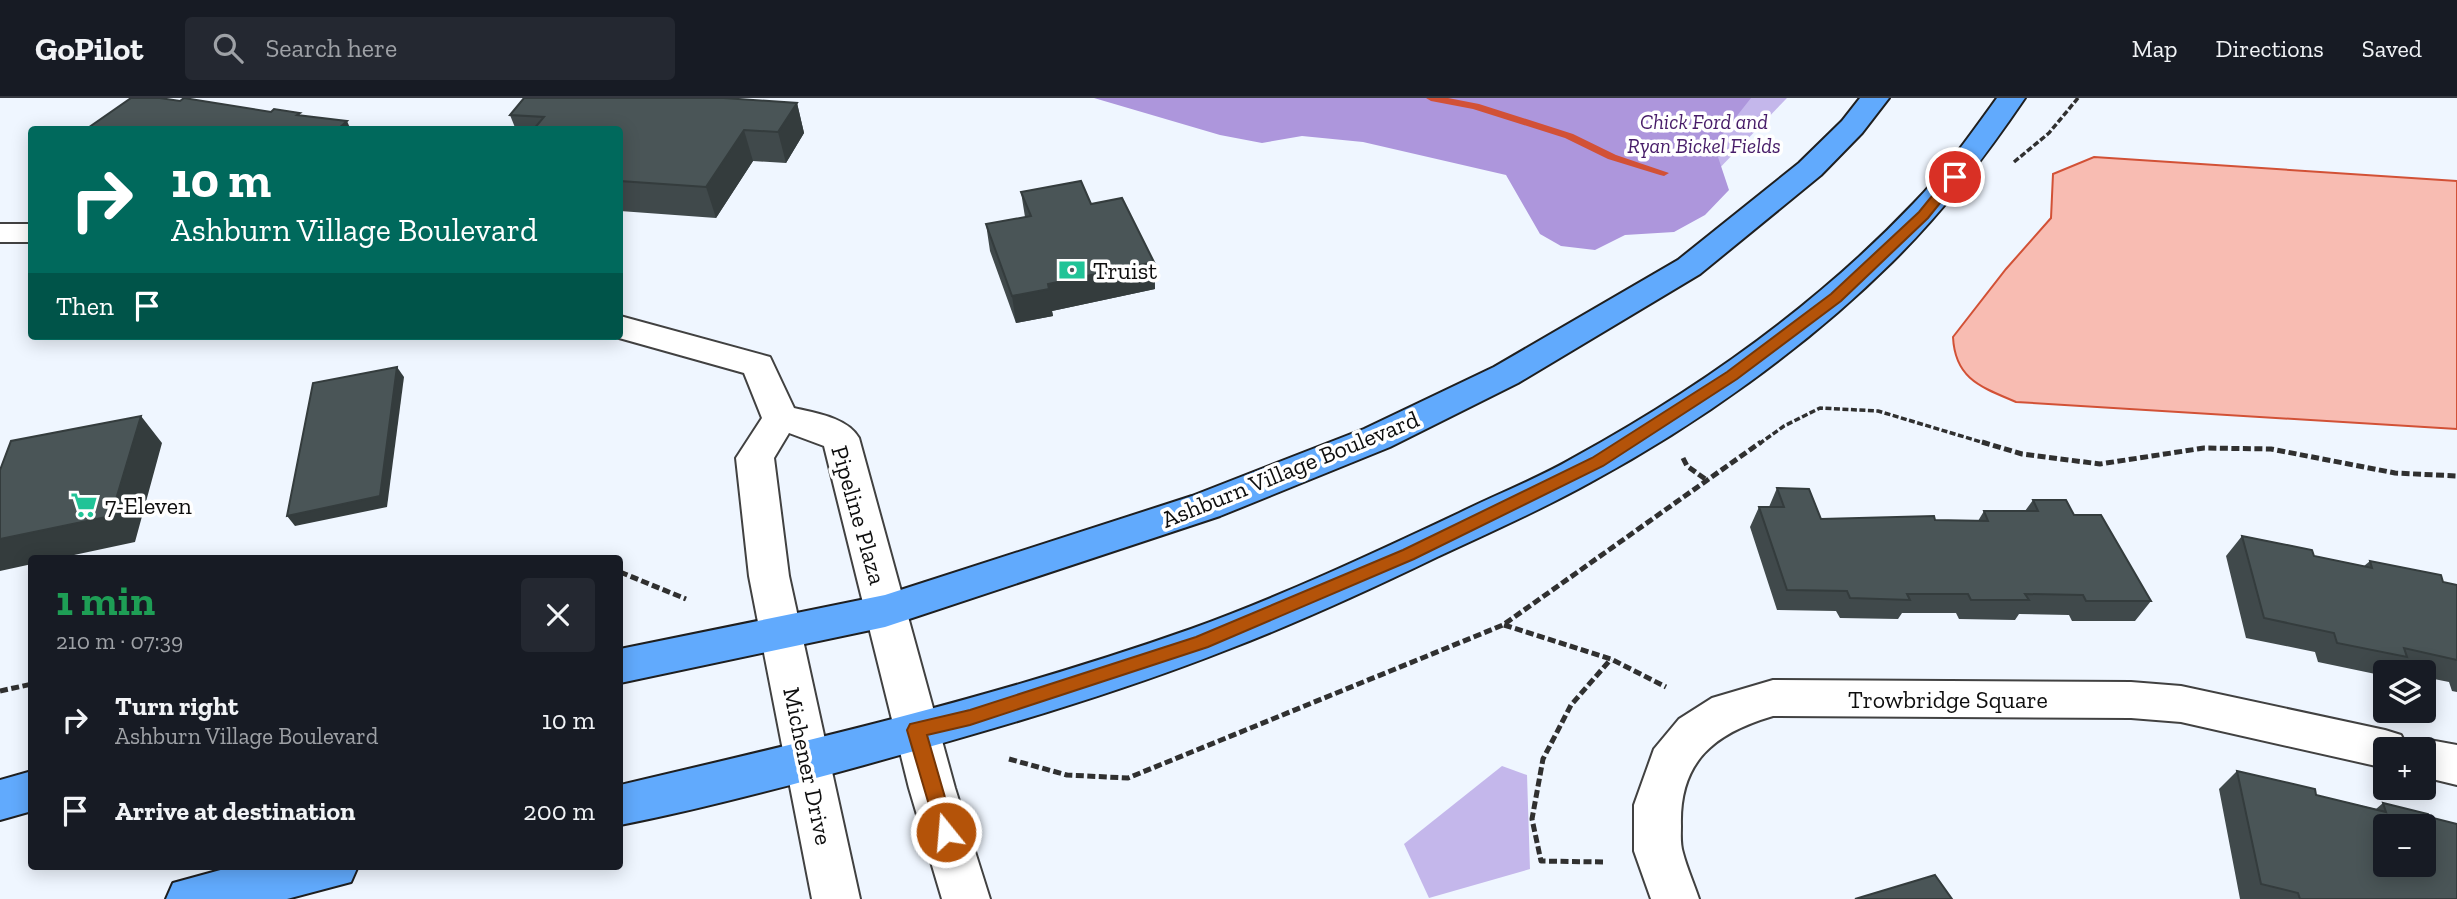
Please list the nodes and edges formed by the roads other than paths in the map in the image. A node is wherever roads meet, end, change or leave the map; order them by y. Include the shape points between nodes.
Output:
1 (1875, 98) edge
2 (2011, 98) edge
3 (0, 233) edge
4 (28, 233) edge
5 (623, 328) edge
6 (780, 418) junction
7 (886, 611) junction
8 (780, 634) junction
9 (623, 665) edge
10 (917, 730) junction
11 (2373, 746) edge
12 (809, 760) junction
13 (2436, 761) edge
14 (2457, 765) edge
15 (28, 792) edge
16 (0, 800) edge
17 (623, 803) edge
18 (317, 870) edge
19 (190, 899) edge
20 (836, 899) edge
21 (966, 899) edge
22 (1675, 899) edge

1 - 7 main road, Ashburn Village Boulevard via 1810,169 1689,267 1506,375 1377,438 1206,506
2 - 10 main road via 1986,138 1923,215 1836,298 1732,376 1597,462 1408,555 1202,642 970,718
3 - 4 street
5 - 6 street via 758,365
6 - 7 street, Pipeline Plaza via 841,438
6 - 8 street via 755,458
7 - 8 main road, Ashburn Village Boulevard
7 - 10 street
8 - 9 main road, Ashburn Village Boulevard
8 - 12 street, Michener Drive
10 - 12 main road
10 - 21 street
11 - 22 street, Trowbridge Square via 2180,704 2131,700 1773,698 1728,711 1695,732 1670,763 1657,805 1658,851
12 - 17 main road
12 - 20 street, Michener Drive
13 - 14 street
15 - 16 main road
18 - 19 main road

